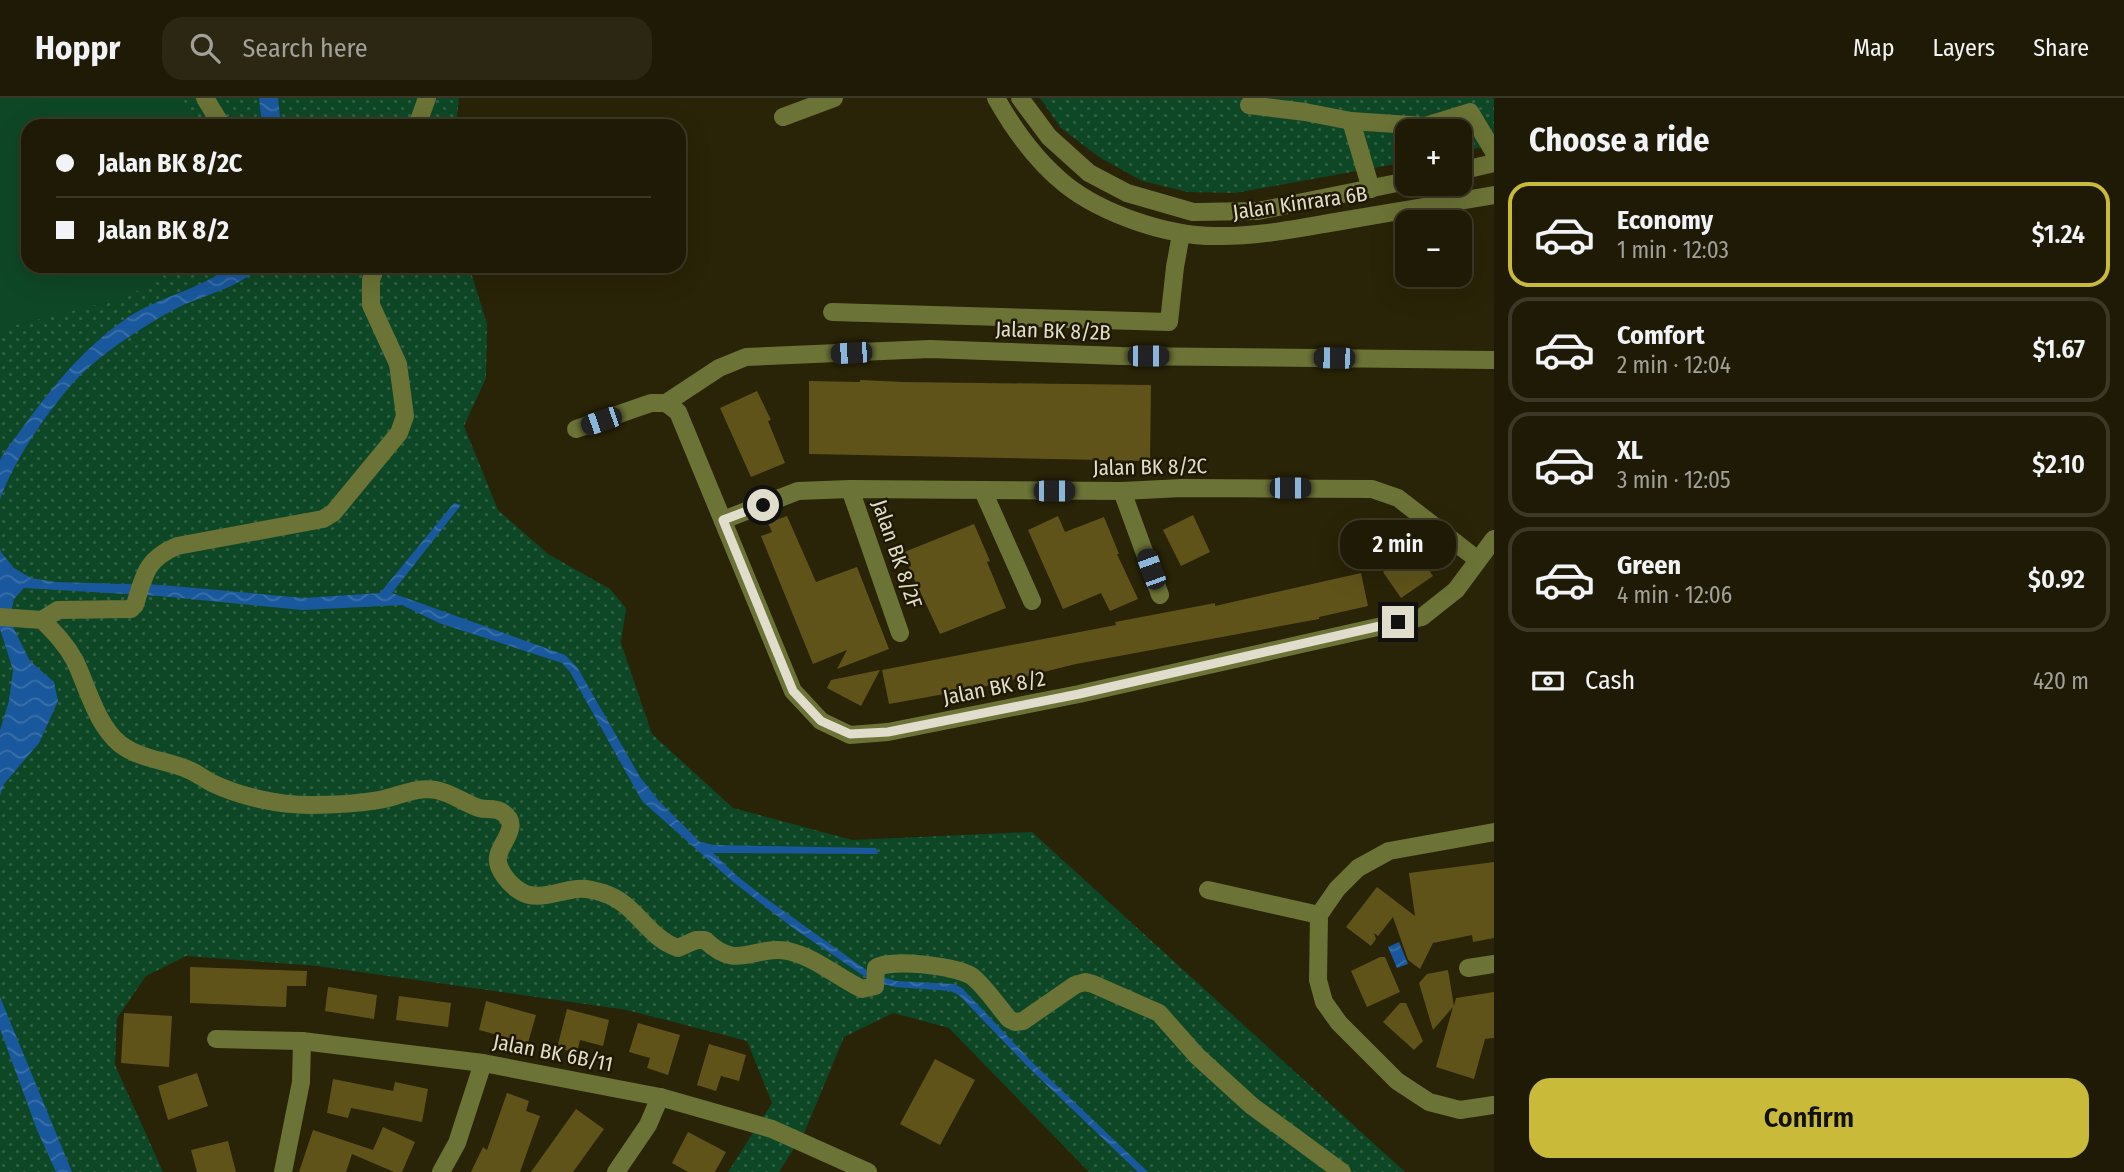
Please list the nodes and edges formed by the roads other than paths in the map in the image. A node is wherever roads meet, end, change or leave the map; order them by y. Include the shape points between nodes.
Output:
1 (205, 98) edge
2 (427, 98) edge
3 (834, 98) edge
4 (996, 98) edge
5 (1020, 98) edge
6 (1249, 105) dead end
7 (1465, 105) edge
8 (783, 117) dead end
9 (218, 119) edge
10 (420, 119) edge
11 (1351, 121) junction
12 (1494, 152) edge
13 (1494, 163) edge
14 (1472, 168) edge
15 (1395, 184) edge
16 (1371, 189) junction
17 (1494, 195) edge
18 (1181, 234) junction
19 (374, 273) edge
20 (832, 312) dead end
21 (1494, 360) edge
22 (666, 403) junction
23 (576, 429) dead end
24 (850, 489) junction
25 (984, 491) junction
26 (1122, 491) junction
27 (723, 520) junction
28 (1494, 539) edge
29 (1478, 560) junction
30 (1160, 595) dead end
31 (1032, 601) dead end
32 (0, 617) edge
33 (37, 619) junction
34 (900, 634) dead end
35 (1494, 832) edge
36 (1208, 890) dead end
37 (1318, 915) junction
38 (1494, 964) edge
39 (1468, 968) dead end
40 (216, 1039) dead end
41 (302, 1041) junction
42 (483, 1063) junction
43 (660, 1097) junction
44 (1494, 1105) edge
45 (283, 1172) edge
46 (441, 1172) edge
47 (616, 1172) edge
48 (868, 1172) edge
49 (1342, 1172) edge

1 - 9 street
2 - 10 street
3 - 8 street
4 - 18 street, Jalan Kinrara 6B via 1036,157 1066,185 1137,221
5 - 16 street, Jalan Kinrara 6B via 1049,137 1089,173 1127,193 1193,212 1258,211
6 - 11 street
7 - 11 street via 1424,127
7 - 12 street
11 - 16 street
13 - 14 street
15 - 16 street, Jalan Kinrara 6B
17 - 18 street, Jalan Kinrara 6B via 1254,235
18 - 20 street via 1169,322
19 - 33 street via 371,306 398,363 405,416 399,433 333,513 323,519 177,546 155,557 131,609 58,610
21 - 22 street, Jalan BK 8/2B via 930,349 747,357 719,368
22 - 23 street via 651,403
22 - 27 street, Jalan BK 8/2 via 678,412
24 - 25 street, Jalan BK 8/2C
24 - 27 street, Jalan BK 8/2C via 798,491
24 - 34 street, Jalan BK 8/2F
25 - 26 street, Jalan BK 8/2C
25 - 31 street
26 - 29 street, Jalan BK 8/2C via 1372,489 1398,498
26 - 30 street
27 - 29 street, Jalan BK 8/2 via 793,691 821,721 850,734 888,732 1065,697 1422,617 1457,590
28 - 29 street, Jalan BK 8/2
32 - 33 street
33 - 49 street via 65,643 114,739 137,754 189,770 228,789 284,803 359,803 436,789 483,810 502,812 511,827 497,858 499,867 520,891 531,895 576,889 601,892 626,905 651,932 678,948 705,940 716,951 734,957 788,951 862,989 883,964 962,971 1015,1022 1085,982 1159,1013 1197,1056 1252,1106
35 - 37 street via 1389,851 1358,868
36 - 37 street
37 - 44 street via 1318,980 1324,1002 1339,1023 1396,1081 1429,1102 1460,1110
38 - 39 street
40 - 41 street, Jalan BK 6B/11
41 - 42 street, Jalan BK 6B/11
41 - 45 street via 301,1082
42 - 43 street, Jalan BK 6B/11
42 - 46 street via 457,1143
43 - 47 street via 648,1125
43 - 48 street, Jalan BK 6B/11 via 772,1129

